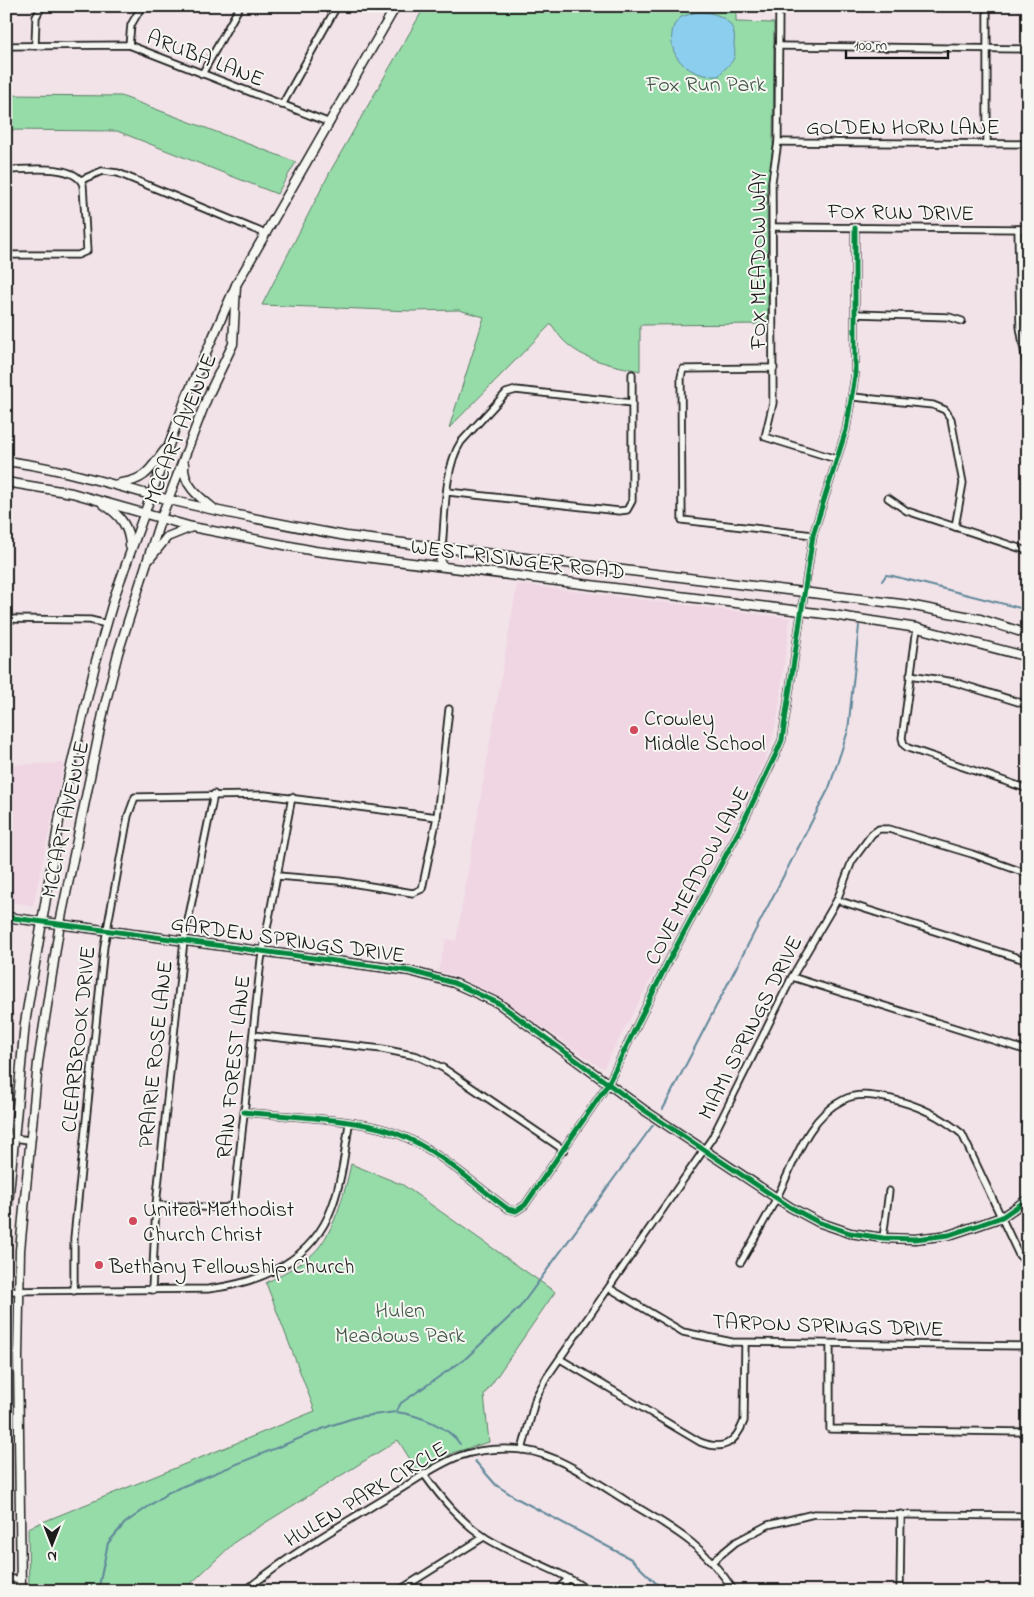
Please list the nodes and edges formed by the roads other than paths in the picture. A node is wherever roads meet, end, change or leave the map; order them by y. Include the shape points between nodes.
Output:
1 (42, 6) edge
2 (142, 6) edge
3 (240, 6) edge
4 (337, 6) edge
5 (396, 6) edge
6 (779, 6) edge
7 (986, 6) edge
8 (129, 45) junction
9 (6, 46) edge
10 (34, 46) junction
11 (778, 46) junction
12 (986, 49) junction
13 (1028, 49) edge
14 (202, 74) junction
15 (282, 105) junction
16 (330, 123) junction
17 (778, 142) junction
18 (986, 144) junction
19 (1028, 144) edge
20 (6, 170) edge
21 (81, 180) junction
22 (773, 227) junction
23 (855, 228) junction
24 (1018, 229) junction
25 (1028, 229) edge
26 (266, 234) junction
27 (6, 255) edge
28 (236, 285) junction
29 (856, 314) junction
30 (962, 321) dead end
31 (774, 368) junction
32 (1028, 373) edge
33 (632, 374) dead end
34 (853, 397) junction
35 (632, 404) junction
36 (170, 444) junction
37 (836, 459) junction
38 (6, 460) edge
39 (184, 461) junction
40 (6, 482) edge
41 (114, 484) junction
42 (448, 492) junction
43 (151, 494) junction
44 (888, 498) dead end
45 (95, 499) junction
46 (168, 500) junction
47 (214, 510) junction
48 (144, 513) junction
49 (161, 518) junction
50 (192, 527) junction
51 (955, 527) junction
52 (814, 535) junction
53 (442, 548) junction
54 (1028, 551) edge
55 (130, 552) junction
56 (144, 565) junction
57 (440, 566) junction
58 (805, 591) junction
59 (801, 612) junction
60 (6, 619) edge
61 (107, 624) junction
62 (917, 628) junction
63 (1028, 634) edge
64 (1028, 657) edge
65 (910, 675) junction
66 (1028, 705) edge
67 (449, 709) dead end
68 (1028, 789) edge
69 (214, 794) junction
70 (292, 797) junction
71 (437, 817) junction
72 (1028, 874) edge
73 (278, 876) junction
74 (837, 900) junction
75 (6, 917) edge
76 (42, 921) junction
77 (60, 923) junction
78 (107, 929) junction
79 (184, 940) junction
80 (263, 951) junction
81 (1028, 961) edge
82 (792, 977) junction
83 (253, 1035) junction
84 (1028, 1051) edge
85 (608, 1084) junction
86 (244, 1112) junction
87 (349, 1124) junction
88 (10, 1138) edge
89 (29, 1140) junction
90 (564, 1150) junction
91 (705, 1150) junction
92 (889, 1191) dead end
93 (777, 1198) junction
94 (1028, 1199) edge
95 (156, 1204) junction
96 (1002, 1216) junction
97 (6, 1225) edge
98 (883, 1238) junction
99 (741, 1262) dead end
100 (1028, 1264) edge
101 (609, 1288) junction
102 (152, 1290) junction
103 (6, 1291) edge
104 (19, 1291) junction
105 (74, 1291) junction
106 (745, 1343) junction
107 (830, 1344) junction
108 (1028, 1346) edge
109 (560, 1359) junction
110 (1028, 1432) edge
111 (522, 1450) junction
112 (424, 1474) junction
113 (900, 1514) junction
114 (1028, 1516) edge
115 (484, 1537) junction
116 (713, 1561) junction
117 (568, 1578) junction
118 (6, 1579) edge
119 (21, 1579) junction
120 (21, 1591) edge
121 (245, 1591) edge
122 (398, 1591) edge
123 (556, 1591) edge
124 (589, 1591) edge
125 (734, 1591) edge
126 (900, 1591) edge

1 - 10 street via 36,17
2 - 8 street via 131,25
3 - 14 street
4 - 15 street
5 - 16 main road, MCCART AVENUE
6 - 11 street, FOX MEADOW WAY
7 - 12 street
8 - 10 street, ARUBA LANE
8 - 14 street, ARUBA LANE
9 - 10 street, ARUBA LANE
11 - 12 street
11 - 17 street, FOX MEADOW WAY
12 - 13 street
12 - 18 street
14 - 15 street, ARUBA LANE
15 - 16 street, ARUBA LANE
16 - 26 main road, MCCART AVENUE
17 - 18 street, GOLDEN HORN LANE
17 - 22 street, FOX MEADOW WAY via 772,181
18 - 19 street, GOLDEN HORN LANE
20 - 21 street via 66,171
21 - 26 street via 102,171 118,173
21 - 27 street via 88,251 78,255
22 - 23 street, FOX RUN DRIVE
22 - 31 street, FOX MEADOW WAY
23 - 24 street, FOX RUN DRIVE
23 - 29 street, COVE MEADOW LANE
24 - 25 street, FOX RUN DRIVE
24 - 32 street via 1020,327
26 - 28 main road, MCCART AVENUE
28 - 36 main road, MCCART AVENUE via 193,381
28 - 39 main road, MCCART AVENUE via 233,344 207,398
29 - 30 street via 949,317
29 - 34 street, COVE MEADOW LANE
31 - 37 street, FOX MEADOW WAY via 772,406 765,437
31 - 52 street via 683,369 682,520
33 - 35 street
34 - 37 street, COVE MEADOW LANE
34 - 51 street via 932,405 945,410 951,419 963,483
35 - 42 street via 509,391 458,446
35 - 42 street via 632,501 628,510 619,512
36 - 41 main road via 145,475 134,481
36 - 43 main road, MCCART AVENUE
37 - 52 street, COVE MEADOW LANE
38 - 41 main road, WEST RISINGER ROAD
39 - 46 main road, MCCART AVENUE
39 - 47 main road via 188,483
40 - 45 main road, WEST RISINGER ROAD
41 - 43 main road, WEST RISINGER ROAD
42 - 53 street
43 - 46 main road, WEST RISINGER ROAD
43 - 48 main road, MCCART AVENUE
44 - 51 street via 907,512
45 - 48 main road, WEST RISINGER ROAD
45 - 55 main road via 120,517 129,535
46 - 47 main road, WEST RISINGER ROAD
46 - 49 main road, MCCART AVENUE
47 - 53 main road, WEST RISINGER ROAD via 346,536
48 - 49 main road, WEST RISINGER ROAD
48 - 55 main road, MCCART AVENUE
49 - 50 main road, WEST RISINGER ROAD
49 - 56 main road, MCCART AVENUE
50 - 56 main road via 167,538
50 - 57 main road, WEST RISINGER ROAD via 315,551
51 - 54 street
52 - 58 street, COVE MEADOW LANE
53 - 57 main road
53 - 58 main road, WEST RISINGER ROAD
55 - 61 main road, MCCART AVENUE
56 - 77 main road, MCCART AVENUE via 104,710
57 - 59 main road, WEST RISINGER ROAD
58 - 59 street, COVE MEADOW LANE
58 - 63 main road, WEST RISINGER ROAD via 909,604 980,619
59 - 62 main road, WEST RISINGER ROAD
59 - 85 street, COVE MEADOW LANE via 782,740 739,831 668,962
60 - 61 street via 90,620
61 - 76 main road, MCCART AVENUE via 61,809
62 - 64 main road, WEST RISINGER ROAD
62 - 65 street
65 - 66 street via 954,682
65 - 68 street via 902,738 904,745
67 - 71 street
69 - 70 street, CLEARBROOK DRIVE
69 - 78 street, CLEARBROOK DRIVE via 135,797 128,816
69 - 79 street, PRAIRIE ROSE LANE
70 - 71 street, CLEARBROOK DRIVE
70 - 73 street, RAIN FOREST LANE
71 - 73 street via 424,885 419,891 413,893 339,881
72 - 74 street, MIAMI SPRINGS DRIVE via 889,829 879,829 852,861
73 - 80 street, RAIN FOREST LANE
74 - 81 street
74 - 82 street, MIAMI SPRINGS DRIVE
75 - 76 main road, GARDEN SPRINGS DRIVE
76 - 77 main road, GARDEN SPRINGS DRIVE
76 - 88 main road, MCCART AVENUE
77 - 78 main road, GARDEN SPRINGS DRIVE
77 - 89 main road, MCCART AVENUE
78 - 79 main road, GARDEN SPRINGS DRIVE
78 - 105 street, CLEARBROOK DRIVE via 74,1238
79 - 80 main road, GARDEN SPRINGS DRIVE
79 - 95 street, PRAIRIE ROSE LANE
80 - 83 street, RAIN FOREST LANE
80 - 85 main road, GARDEN SPRINGS DRIVE via 410,971 454,983 498,1003
82 - 84 street
82 - 91 street, MIAMI SPRINGS DRIVE
83 - 86 street, RAIN FOREST LANE
83 - 90 street via 417,1056 443,1068
85 - 90 street, COVE MEADOW LANE
85 - 91 main road, GARDEN SPRINGS DRIVE
86 - 87 street, COVE MEADOW LANE
86 - 95 street, RAIN FOREST LANE via 232,1206
87 - 90 street, COVE MEADOW LANE via 400,1135 424,1148 508,1209 516,1211 525,1205
87 - 102 street via 332,1209 318,1234 300,1254 259,1279 229,1287
88 - 89 street
88 - 97 main road, MCCART AVENUE
89 - 104 main road, MCCART AVENUE
91 - 93 main road, GARDEN SPRINGS DRIVE
91 - 101 street, MIAMI SPRINGS DRIVE
92 - 98 street
93 - 96 street via 811,1129 844,1099 867,1095 926,1110 946,1120 962,1134
93 - 98 main road, GARDEN SPRINGS DRIVE via 818,1222 850,1233
93 - 99 street
94 - 96 main road, GARDEN SPRINGS DRIVE
95 - 102 street, PRAIRIE ROSE LANE
96 - 98 main road, GARDEN SPRINGS DRIVE via 949,1235
96 - 100 street via 1019,1255
101 - 106 street, TARPON SPRINGS DRIVE via 683,1332 706,1339
101 - 109 street, MIAMI SPRINGS DRIVE
102 - 105 street
103 - 104 street
104 - 105 street
104 - 119 main road, MCCART AVENUE
106 - 107 street, TARPON SPRINGS DRIVE
106 - 109 street via 744,1421 739,1434 732,1440 713,1447
107 - 108 street, TARPON SPRINGS DRIVE
107 - 110 street via 830,1429
109 - 111 street, MIAMI SPRINGS DRIVE via 536,1397
111 - 112 street, HULEN PARK CIRCLE via 473,1452
111 - 116 street, HULEN PARK CIRCLE via 564,1464 584,1475 681,1534
112 - 115 street via 455,1514
112 - 121 street, HULEN PARK CIRCLE via 301,1549
113 - 114 street
113 - 116 street via 814,1514 790,1519 751,1534 722,1551
113 - 126 street
115 - 117 street
115 - 122 street
116 - 125 street, HULEN PARK CIRCLE
117 - 123 street
117 - 124 street
118 - 119 street
119 - 120 main road, MCCART AVENUE

